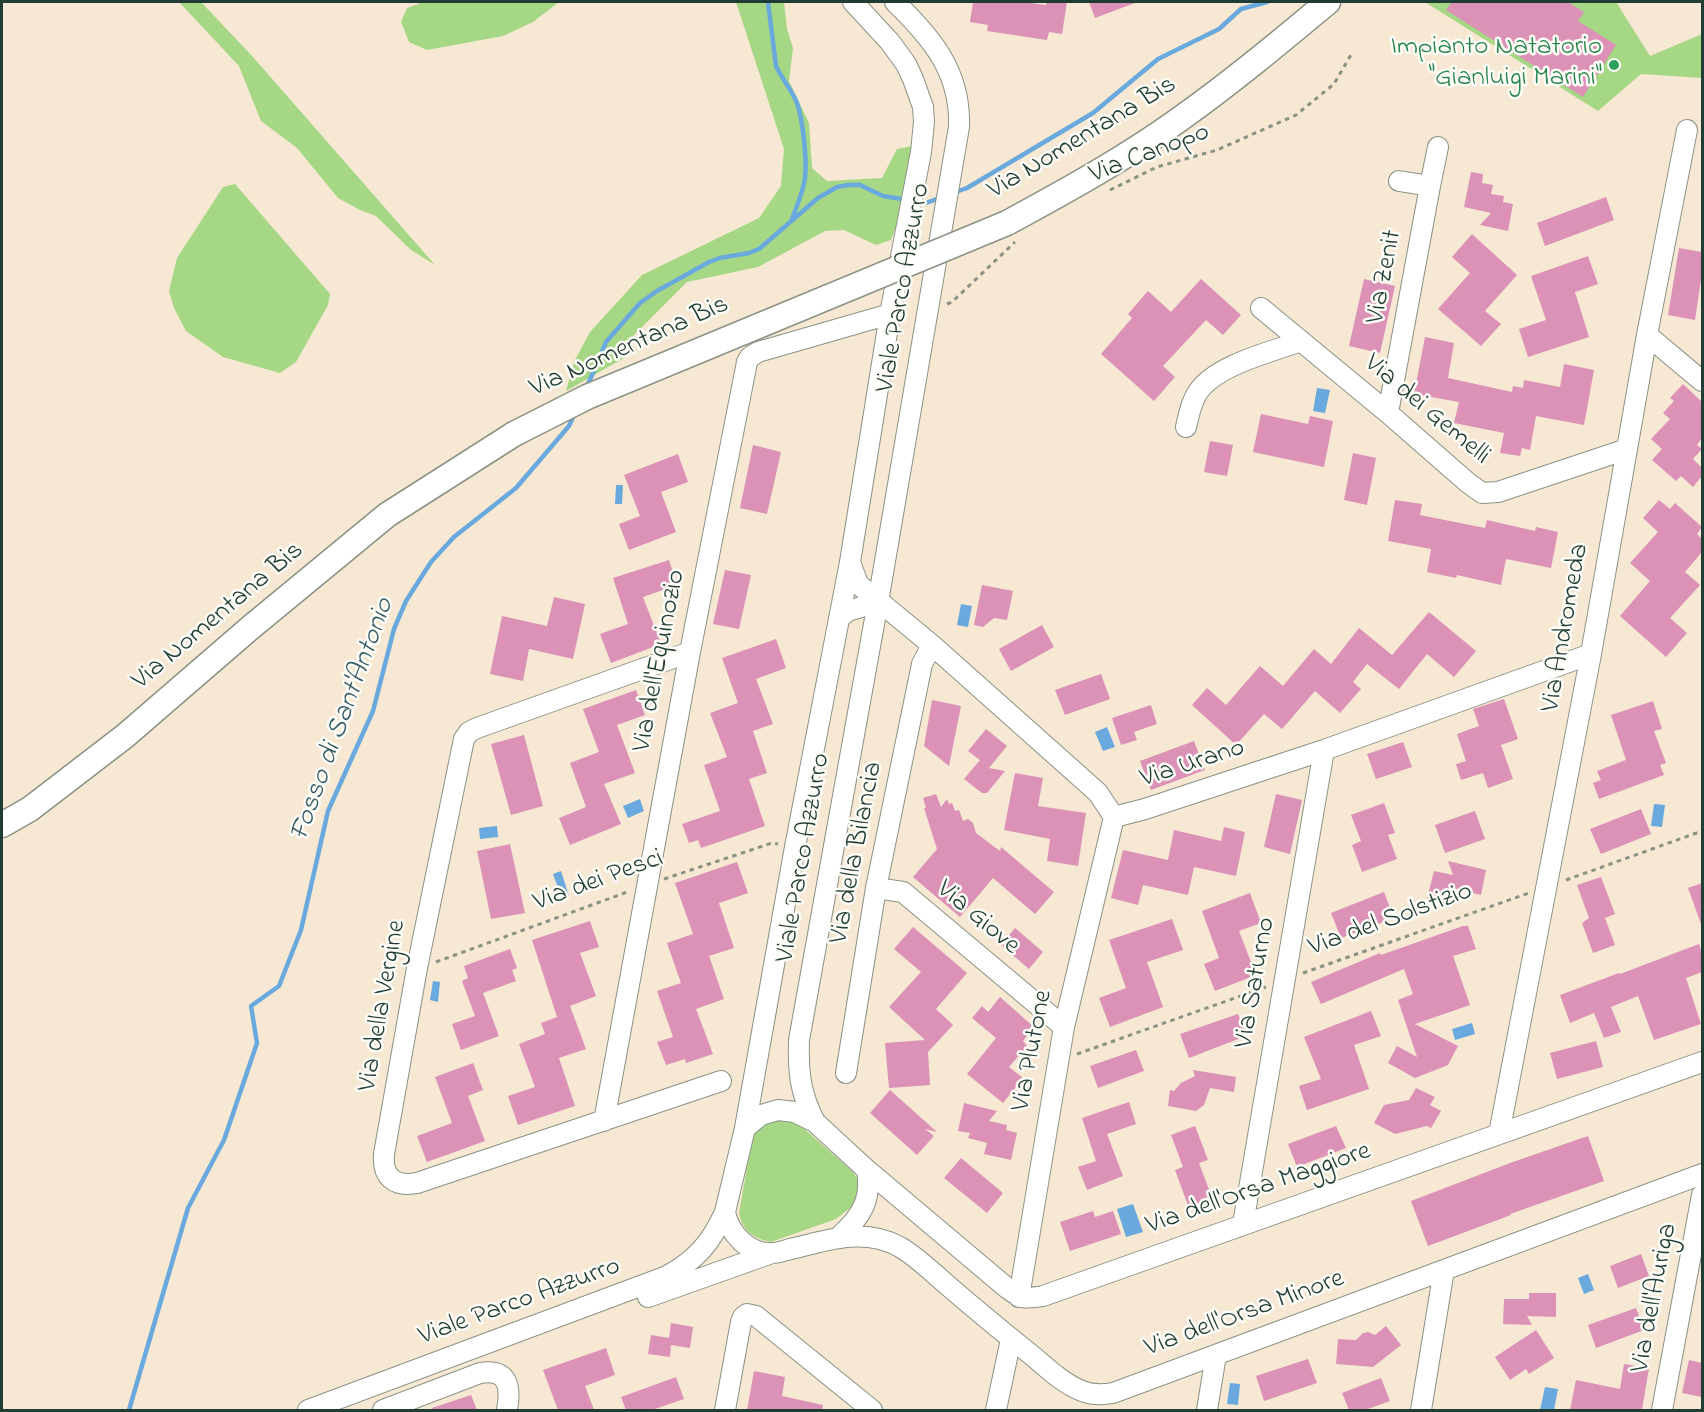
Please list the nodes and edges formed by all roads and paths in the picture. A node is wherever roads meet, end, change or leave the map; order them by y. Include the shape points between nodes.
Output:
1 (853, 2) edge
2 (896, 2) edge
3 (1328, 2) edge
4 (1352, 53) dead end
5 (1687, 130) dead end
6 (1438, 147) dead end
7 (1399, 181) dead end
8 (1430, 186) junction
9 (1103, 193) dead end
10 (1012, 231) junction
11 (1261, 308) dead end
12 (928, 311) junction
13 (890, 314) junction
14 (1647, 335) junction
15 (1301, 341) junction
16 (1702, 381) edge
17 (1388, 413) junction
18 (1186, 427) dead end
19 (1627, 449) junction
20 (850, 562) junction
21 (878, 602) junction
22 (839, 618) junction
23 (932, 645) junction
24 (690, 652) junction
25 (1591, 654) junction
26 (1324, 750) junction
27 (1114, 817) junction
28 (2, 825) edge
29 (1702, 831) edge
30 (795, 847) junction
31 (646, 885) junction
32 (1546, 887) junction
33 (876, 888) junction
34 (417, 968) junction
35 (1285, 980) junction
36 (1064, 1027) junction
37 (1059, 1061) junction
38 (1702, 1062) edge
39 (846, 1073) dead end
40 (721, 1082) dead end
41 (604, 1121) junction
42 (815, 1122) junction
43 (745, 1128) junction
44 (1499, 1134) junction
45 (867, 1170) junction
46 (1702, 1174) edge
47 (1702, 1195) edge
48 (725, 1212) junction
49 (1242, 1224) junction
50 (839, 1237) junction
51 (772, 1253) junction
52 (1444, 1270) junction
53 (1019, 1297) junction
54 (1011, 1339) junction
55 (1216, 1355) junction
56 (308, 1410) edge
57 (329, 1410) edge
58 (383, 1410) edge
59 (507, 1410) edge
60 (725, 1410) edge
61 (872, 1410) edge
62 (996, 1410) edge
63 (1207, 1410) edge
64 (1421, 1410) edge
65 (1662, 1410) edge

1 - 13 street, Viale Parco Azzurro via 899,53 923,107 921,152
2 - 12 street, Viale Parco Azzurro via 936,46 950,71 960,110
3 - 10 main road, Via Nomentana Bis via 1179,120
4 - 9 path, Via Canopo via 1334,84 1296,115 1218,150 1157,168
5 - 14 street, Via Andromeda
6 - 8 street, Via Zenit
7 - 8 street
8 - 17 street, Via Zenit
10 - 12 path via 952,302
10 - 28 main road, Via Nomentana Bis, bridge via 733,335 587,397 514,434 387,515 125,736 30,809
11 - 15 street, Via dei Gemelli
12 - 21 street, Viale Parco Azzurro
13 - 20 street, Viale Parco Azzurro
13 - 24 street, Via dell'Equinozio via 761,351 747,362
14 - 16 street
14 - 19 street, Via Andromeda
15 - 17 street, Via dei Gemelli
15 - 18 street via 1232,366 1211,378 1196,394
17 - 19 street, Via dei Gemelli via 1467,483 1486,494
19 - 25 street, Via Andromeda
20 - 21 street via 858,584
20 - 22 street, Viale Parco Azzurro
21 - 22 street via 848,611
21 - 23 street, Via Urano
21 - 42 street, Viale Parco Azzurro via 799,1040 800,1082
22 - 30 street, Viale Parco Azzurro
23 - 27 street, Via Urano via 1098,793
23 - 33 street, Via della Bilancia via 922,664
24 - 31 street, Via dell'Equinozio
24 - 34 street, Via della Vergine via 466,735
25 - 26 street, Via Urano
25 - 32 street, Via Andromeda
26 - 27 street, Via Urano
26 - 35 street, Via Saturno
27 - 36 street, Via Plutone
29 - 32 path, Via del Solstizio
30 - 31 path, Via dei Pesci via 772,843
30 - 43 street, Viale Parco Azzurro
31 - 34 path, Via dei Pesci
31 - 41 street, Via dell'Equinozio
32 - 35 path, Via del Solstizio
32 - 44 street, Via Andromeda
33 - 36 street, Via Giove via 903,892
33 - 39 street, Via della Bilancia
34 - 41 street, Via della Vergine via 384,1157 386,1172 394,1181 417,1183
35 - 37 path, Via del Solstizio
35 - 49 street, Via Saturno
36 - 37 street, Via Plutone
37 - 53 street, Via Plutone
38 - 44 street, Via dell'Orsa Maggiore
40 - 41 street, Via della Vergine
42 - 43 street, Viale Parco Azzurro via 795,1112 778,1110 761,1115
42 - 45 street, Viale Parco Azzurro
43 - 48 street, Viale Parco Azzurro
44 - 49 street, Via dell'Orsa Maggiore
45 - 50 street via 869,1188 865,1203 856,1220
45 - 53 street
46 - 52 street, Via dell'Orsa Minore
47 - 65 street, Via dell'Auriga
48 - 51 street via 731,1231 740,1240
48 - 56 street, Viale Parco Azzurro via 715,1234 700,1252 667,1276
49 - 53 street, Via dell'Orsa Maggiore via 1043,1296
50 - 51 street, Viale Parco Azzurro
50 - 54 street, Via dell'Orsa Minore via 878,1238 903,1249
51 - 57 street, Viale Parco Azzurro
52 - 55 street, Via dell'Orsa Minore
52 - 64 street
54 - 55 street, Via dell'Orsa Minore via 1068,1384 1099,1395
54 - 62 street
55 - 63 street
58 - 59 street via 489,1372 500,1374 508,1386
60 - 61 street via 741,1322 747,1314 756,1316

